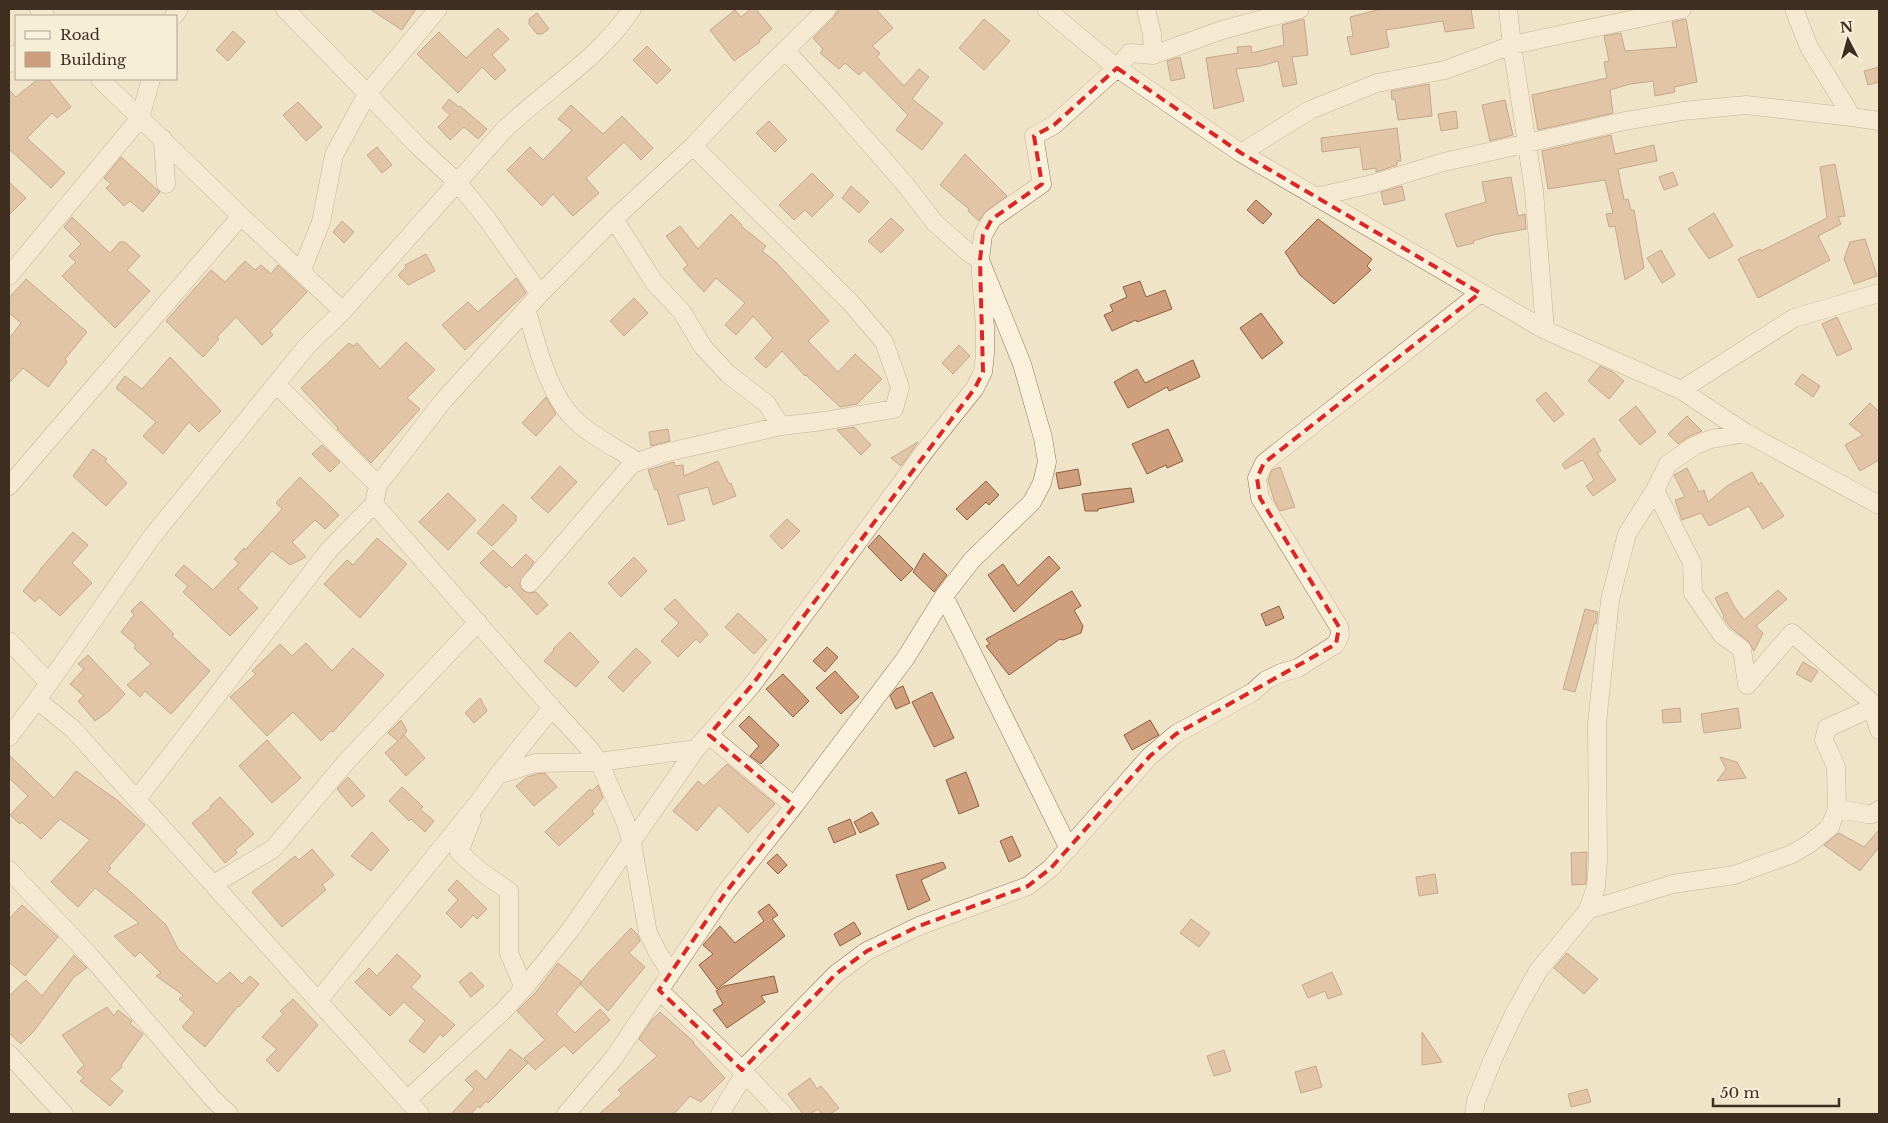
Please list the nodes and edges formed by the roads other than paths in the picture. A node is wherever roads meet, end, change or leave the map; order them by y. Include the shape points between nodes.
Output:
1 (285, 9) edge
2 (438, 9) edge
3 (632, 9) edge
4 (827, 9) edge
5 (1046, 9) edge
6 (1146, 9) edge
7 (1300, 9) edge
8 (1508, 9) edge
9 (1682, 9) edge
10 (1794, 9) edge
11 (1512, 46) junction
12 (785, 50) junction
13 (1153, 55) junction
14 (1117, 68) junction
15 (101, 80) edge
16 (151, 80) edge
17 (368, 94) junction
18 (1852, 117) junction
19 (140, 118) junction
20 (1879, 121) edge
21 (163, 139) junction
22 (1527, 145) junction
23 (692, 146) junction
24 (1242, 153) junction
25 (166, 184) dead end
26 (458, 184) junction
27 (1316, 197) junction
28 (241, 216) junction
29 (614, 219) junction
30 (980, 260) junction
31 (301, 272) junction
32 (9, 276) edge
33 (1480, 293) junction
34 (1879, 293) edge
35 (540, 294) junction
36 (526, 309) junction
37 (343, 311) junction
38 (1545, 330) junction
39 (276, 384) junction
40 (1681, 390) junction
41 (780, 426) junction
42 (1746, 433) junction
43 (636, 461) junction
44 (378, 485) junction
45 (9, 486) edge
46 (1656, 490) junction
47 (374, 504) junction
48 (1879, 505) edge
49 (530, 583) dead end
50 (944, 596) junction
51 (478, 622) junction
52 (9, 641) edge
53 (48, 682) junction
54 (36, 700) junction
55 (1876, 706) junction
56 (552, 708) junction
57 (1879, 730) edge
58 (709, 734) junction
59 (9, 737) edge
60 (696, 749) junction
61 (599, 762) junction
62 (498, 775) junction
63 (137, 799) junction
64 (478, 804) junction
65 (794, 806) junction
66 (1837, 809) junction
67 (1879, 810) edge
68 (632, 843) junction
69 (1068, 849) junction
70 (9, 870) edge
71 (214, 884) junction
72 (1588, 910) junction
73 (514, 968) junction
74 (671, 973) junction
75 (524, 988) junction
76 (660, 990) junction
77 (318, 1001) junction
78 (504, 1010) junction
79 (9, 1054) edge
80 (744, 1071) junction
81 (766, 1094) junction
82 (407, 1100) junction
83 (724, 1107) edge
84 (64, 1114) edge
85 (229, 1114) edge
86 (420, 1114) edge
87 (566, 1114) edge
88 (783, 1114) edge
89 (1474, 1114) edge

1 - 17 street
2 - 17 street
3 - 26 street via 573,72 503,131
4 - 12 street
5 - 14 street
6 - 13 street
7 - 13 street via 1222,30
8 - 11 street
9 - 11 street
10 - 18 street via 1810,47
11 - 22 street
11 - 24 street via 1445,70 1378,83 1310,110
12 - 23 street
12 - 30 street via 904,183 934,223
13 - 14 street via 1130,53
14 - 24 street
14 - 30 street via 1054,125 1034,136 1042,184 992,219 983,235
15 - 19 street
16 - 19 street
17 - 26 street
17 - 31 street via 334,155 321,222
18 - 20 street
18 - 22 street via 1746,105 1625,121
19 - 21 street
19 - 32 street
21 - 25 street
21 - 28 street
22 - 27 street via 1444,162
22 - 38 street via 1534,191
23 - 29 street
23 - 41 street via 851,303 884,342 900,387 894,408 824,422
24 - 27 street
26 - 35 street
26 - 37 street
27 - 33 street
28 - 31 street
28 - 45 street
29 - 35 street
29 - 41 street via 654,282 682,312 703,347 728,374 767,404
30 - 50 street via 1022,364 1047,462 1042,483 1032,502 972,560
30 - 58 street via 984,354 983,372 975,388 928,446 752,685
31 - 37 street
33 - 38 street
33 - 69 street via 1264,463 1256,478 1260,498 1339,627 1336,644 1298,668 1266,680 1253,692 1176,734 1150,756
34 - 40 street via 1794,318
35 - 36 street
36 - 43 street via 550,385 567,411 578,423
36 - 44 street via 443,401
37 - 39 street via 307,346
38 - 40 street
39 - 44 street
39 - 53 street via 151,538
40 - 42 street
41 - 43 street
42 - 46 street via 1711,439 1694,446 1668,464
42 - 48 street
43 - 49 street
44 - 47 street
46 - 55 street via 1692,563 1693,593 1722,635 1742,649 1747,685 1792,633
46 - 72 street via 1627,534 1610,600 1597,723 1598,860 1596,887
47 - 51 street
47 - 63 street via 329,550
50 - 65 street via 905,659
50 - 69 street
51 - 56 street
51 - 71 street via 346,762 273,848
52 - 53 street
53 - 54 street
54 - 59 street
54 - 63 street via 73,729
55 - 57 street via 1874,713
55 - 66 street via 1827,728 1824,740 1836,767
56 - 61 street
56 - 62 street
58 - 60 street
58 - 65 street
60 - 61 street
60 - 68 street
61 - 62 street via 535,763
61 - 68 street
62 - 64 street
63 - 71 street
64 - 73 street via 459,852 509,890 509,953
64 - 77 street
65 - 74 street via 726,892
66 - 67 street via 1867,814
66 - 72 street via 1830,827 1792,854 1734,875 1673,884
68 - 74 street via 648,933
68 - 75 street
69 - 80 street via 1028,886 920,926 867,951 836,974
70 - 85 street via 91,957
71 - 77 street
72 - 89 street via 1538,971 1493,1058
73 - 75 street
73 - 78 street
74 - 76 street
75 - 78 street
76 - 80 street
76 - 87 street via 613,1059
77 - 82 street
78 - 82 street
79 - 84 street
80 - 81 street
80 - 83 street
81 - 83 street
81 - 88 street
82 - 86 street

